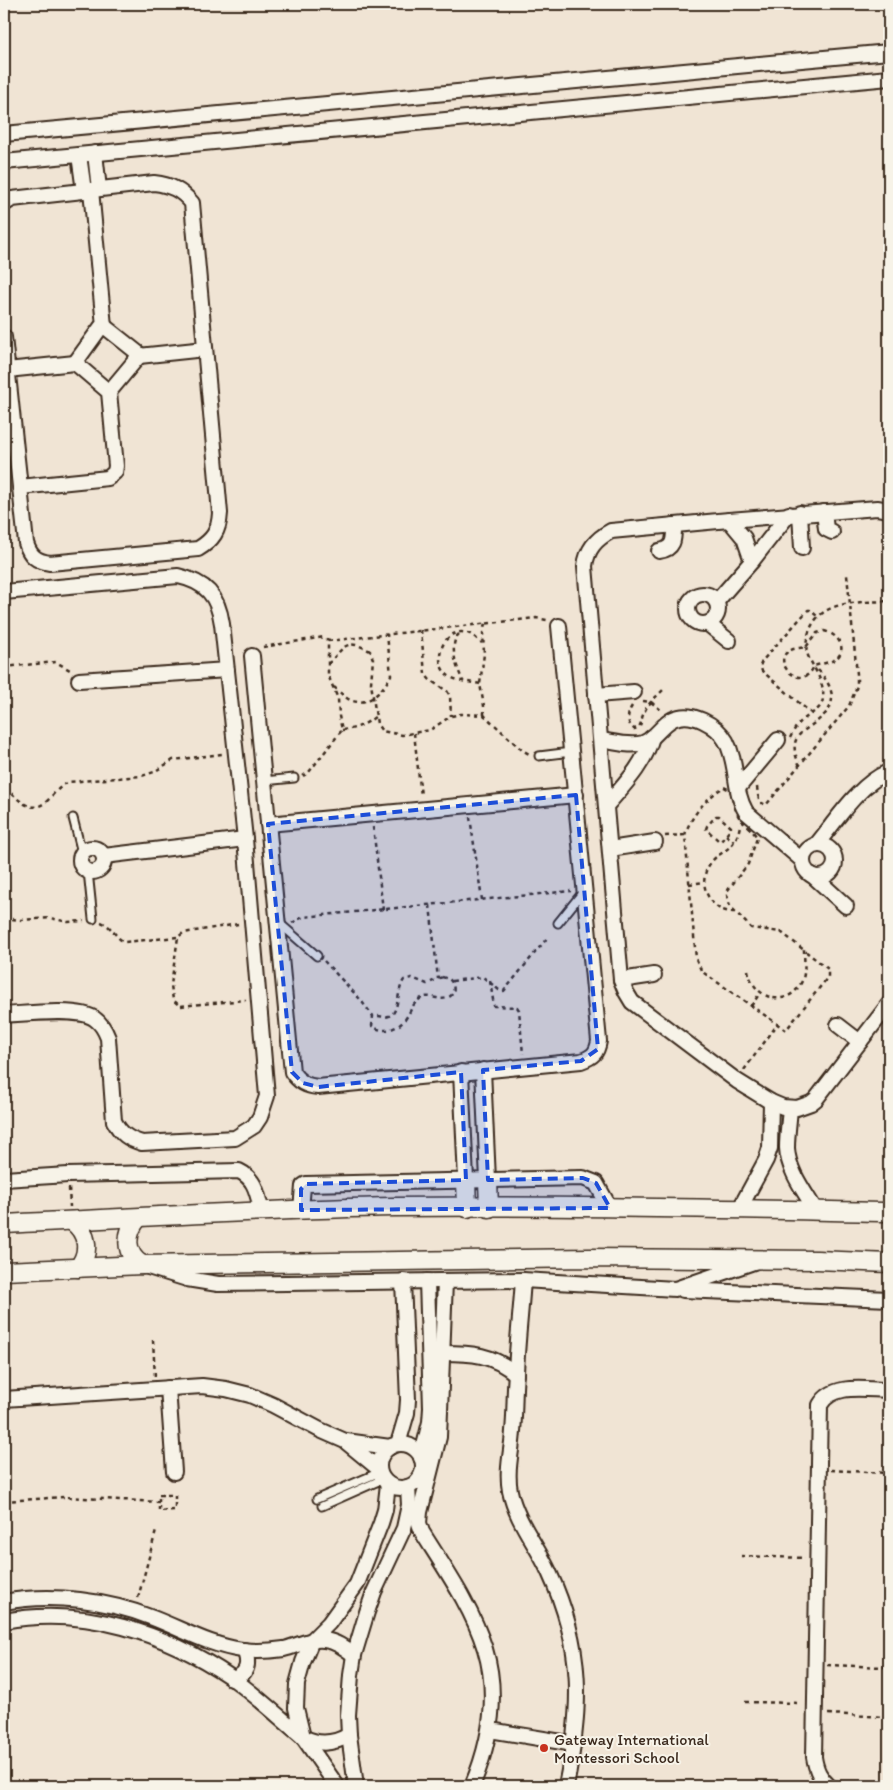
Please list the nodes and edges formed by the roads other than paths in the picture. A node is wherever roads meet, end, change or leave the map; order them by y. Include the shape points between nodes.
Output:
1 (889, 52) edge
2 (889, 78) edge
3 (4, 134) edge
4 (95, 153) junction
5 (79, 155) junction
6 (4, 162) edge
7 (91, 190) junction
8 (4, 204) edge
9 (104, 326) junction
10 (4, 337) edge
11 (205, 349) junction
12 (138, 356) junction
13 (75, 363) junction
14 (7, 370) junction
15 (109, 392) junction
16 (20, 486) junction
17 (889, 510) edge
18 (824, 512) junction
19 (794, 514) junction
20 (728, 520) junction
21 (674, 525) junction
22 (832, 532) dead end
23 (802, 548) dead end
24 (659, 551) dead end
25 (752, 561) junction
26 (4, 592) edge
27 (717, 601) junction
28 (708, 624) junction
29 (559, 626) road end
30 (728, 642) dead end
31 (252, 656) road end
32 (227, 670) junction
33 (79, 680) road end
34 (634, 692) dead end
35 (596, 695) junction
36 (652, 737) junction
37 (600, 740) junction
38 (783, 742) road end
39 (571, 752) junction
40 (536, 756) road end
41 (888, 772) dead end
42 (297, 778) road end
43 (264, 781) junction
44 (738, 788) junction
45 (576, 795) junction
46 (606, 806) junction
47 (73, 818) dead end
48 (268, 824) junction
49 (245, 839) junction
50 (655, 842) dead end
51 (816, 845) junction
52 (610, 848) junction
53 (82, 853) junction
54 (104, 856) junction
55 (803, 861) junction
56 (88, 871) junction
57 (812, 875) junction
58 (586, 890) junction
59 (846, 906) dead end
60 (93, 919) road end
61 (558, 923) dead end
62 (282, 926) junction
63 (317, 956) dead end
64 (654, 975) dead end
65 (621, 980) junction
66 (889, 1004) edge
67 (4, 1015) edge
68 (838, 1025) dead end
69 (860, 1042) junction
70 (483, 1070) junction
71 (461, 1072) junction
72 (771, 1102) junction
73 (790, 1108) junction
74 (4, 1179) edge
75 (466, 1180) junction
76 (488, 1180) junction
77 (467, 1208) junction
78 (489, 1208) junction
79 (610, 1208) junction
80 (740, 1208) junction
81 (301, 1210) junction
82 (816, 1211) junction
83 (262, 1212) junction
84 (889, 1212) edge
85 (138, 1218) junction
86 (72, 1221) junction
87 (4, 1224) edge
88 (762, 1260) junction
89 (889, 1263) edge
90 (142, 1265) junction
91 (78, 1268) junction
92 (4, 1271) edge
93 (523, 1280) junction
94 (404, 1281) junction
95 (427, 1281) junction
96 (445, 1281) junction
97 (675, 1289) junction
98 (889, 1299) edge
99 (405, 1300) junction
100 (429, 1300) junction
101 (442, 1353) junction
102 (516, 1374) junction
103 (162, 1388) junction
104 (889, 1390) edge
105 (4, 1399) edge
106 (345, 1441) junction
107 (394, 1446) junction
108 (421, 1458) junction
109 (174, 1472) dead end
110 (382, 1476) junction
111 (408, 1486) junction
112 (317, 1499) dead end
113 (322, 1506) dead end
114 (4, 1602) edge
115 (4, 1621) edge
116 (312, 1640) junction
117 (244, 1650) junction
118 (354, 1655) junction
119 (232, 1679) junction
120 (490, 1730) junction
121 (349, 1735) junction
122 (303, 1737) junction
123 (574, 1744) junction
124 (337, 1786) edge
125 (356, 1786) edge
126 (472, 1786) edge
127 (566, 1786) edge
128 (829, 1786) edge

1 - 3 street
2 - 4 street
4 - 5 street
4 - 7 street
5 - 6 street
5 - 7 street
7 - 8 street via 12,199
7 - 9 street
7 - 11 street via 165,184 185,194 192,203
9 - 12 street
9 - 13 street
10 - 14 street
11 - 12 street
11 - 16 street via 220,513 216,535 208,543 198,548 42,562 28,551
12 - 15 street
13 - 14 street
13 - 15 street
14 - 16 street
15 - 16 street via 116,466 112,475 108,478
17 - 18 street
18 - 19 street
18 - 22 street via 826,529
19 - 20 street
19 - 23 street
19 - 25 street
20 - 21 street
20 - 25 street via 744,538
21 - 24 street via 672,546
21 - 35 street via 611,532 590,548 584,566
25 - 27 street
26 - 32 street via 178,576 190,578 209,591 216,601
27 - 28 street via 719,612
27 - 28 street via 703,593 693,597 688,606 690,616 698,623
28 - 30 street
29 - 39 street
31 - 43 street
32 - 33 street
32 - 49 street
34 - 35 street
35 - 37 street
36 - 37 street via 636,744
36 - 44 street via 662,726 680,717 705,721 725,740
36 - 46 street via 637,770
37 - 46 street
38 - 44 street
39 - 40 lane
39 - 45 street
41 - 51 street via 868,783
42 - 43 lane
43 - 48 street
44 - 55 street via 749,816
45 - 48 street
45 - 58 street
46 - 52 street
47 - 53 lane
48 - 62 street
49 - 54 street
49 - 67 street via 267,1096 257,1122 245,1133 235,1138 142,1143 130,1140 114,1121 108,1038 103,1026 83,1013
50 - 52 street
51 - 55 street via 807,851
51 - 57 street via 827,846 835,860 828,874
52 - 65 street
53 - 54 street via 91,847
53 - 56 street via 80,864
54 - 56 street via 103,866 93,872
55 - 57 street
56 - 60 lane
57 - 59 street
58 - 61 lane
58 - 70 street via 598,1049 581,1061
62 - 63 lane
62 - 71 street via 292,1072 303,1084 318,1087
64 - 65 street
65 - 72 street via 632,1002 641,1010
66 - 69 street
68 - 69 street
69 - 73 street via 816,1099 804,1107
70 - 71 street
70 - 76 street
71 - 75 street
72 - 73 street
72 - 80 street via 770,1148
73 - 82 street via 789,1162
74 - 83 street via 239,1171 248,1175 254,1185
75 - 76 street
75 - 77 street
75 - 81 street via 306,1184 301,1190
76 - 78 street
76 - 79 street via 583,1178 596,1183
77 - 78 street
77 - 81 street
78 - 79 street
79 - 80 street
80 - 82 street
81 - 83 street
82 - 84 street
83 - 85 street
85 - 86 street
85 - 90 street via 130,1229 128,1243 132,1256
86 - 87 street
86 - 91 street via 82,1230 86,1243 85,1256
88 - 89 street
88 - 90 street via 589,1258
88 - 97 street
90 - 91 street
90 - 94 street via 172,1276 218,1284
91 - 92 street
93 - 96 street
93 - 97 street
93 - 102 street
94 - 95 street
94 - 99 street
95 - 96 street
95 - 100 street
96 - 101 street
97 - 98 street
99 - 100 street
99 - 107 street via 408,1407 406,1420
100 - 108 street via 431,1408
101 - 102 street via 484,1356
101 - 120 street via 439,1437 420,1523 422,1532 467,1607 485,1650 490,1675
102 - 123 street via 508,1473 510,1491 515,1509 552,1580 568,1624 578,1684
103 - 105 street
103 - 106 street via 202,1386 250,1395
103 - 109 street
104 - 128 street via 832,1392 820,1405 814,1757 817,1771
106 - 107 street
106 - 110 street
107 - 108 street via 409,1446
107 - 110 street via 380,1459
108 - 111 street via 420,1475
110 - 111 street via 398,1488
110 - 112 lane
110 - 113 lane
110 - 116 street via 385,1510 382,1523 357,1584
111 - 118 street via 409,1505 404,1528 374,1592
114 - 117 street via 53,1598 91,1601 153,1618 220,1646
115 - 119 street via 58,1616 96,1620 132,1629 201,1658
116 - 117 street via 264,1651
116 - 118 street via 335,1643
116 - 122 street via 297,1684 296,1708
117 - 119 street via 247,1669
118 - 121 street
119 - 122 street
120 - 123 street
120 - 126 street
121 - 122 street via 327,1743
121 - 125 street
122 - 124 street
123 - 127 street

